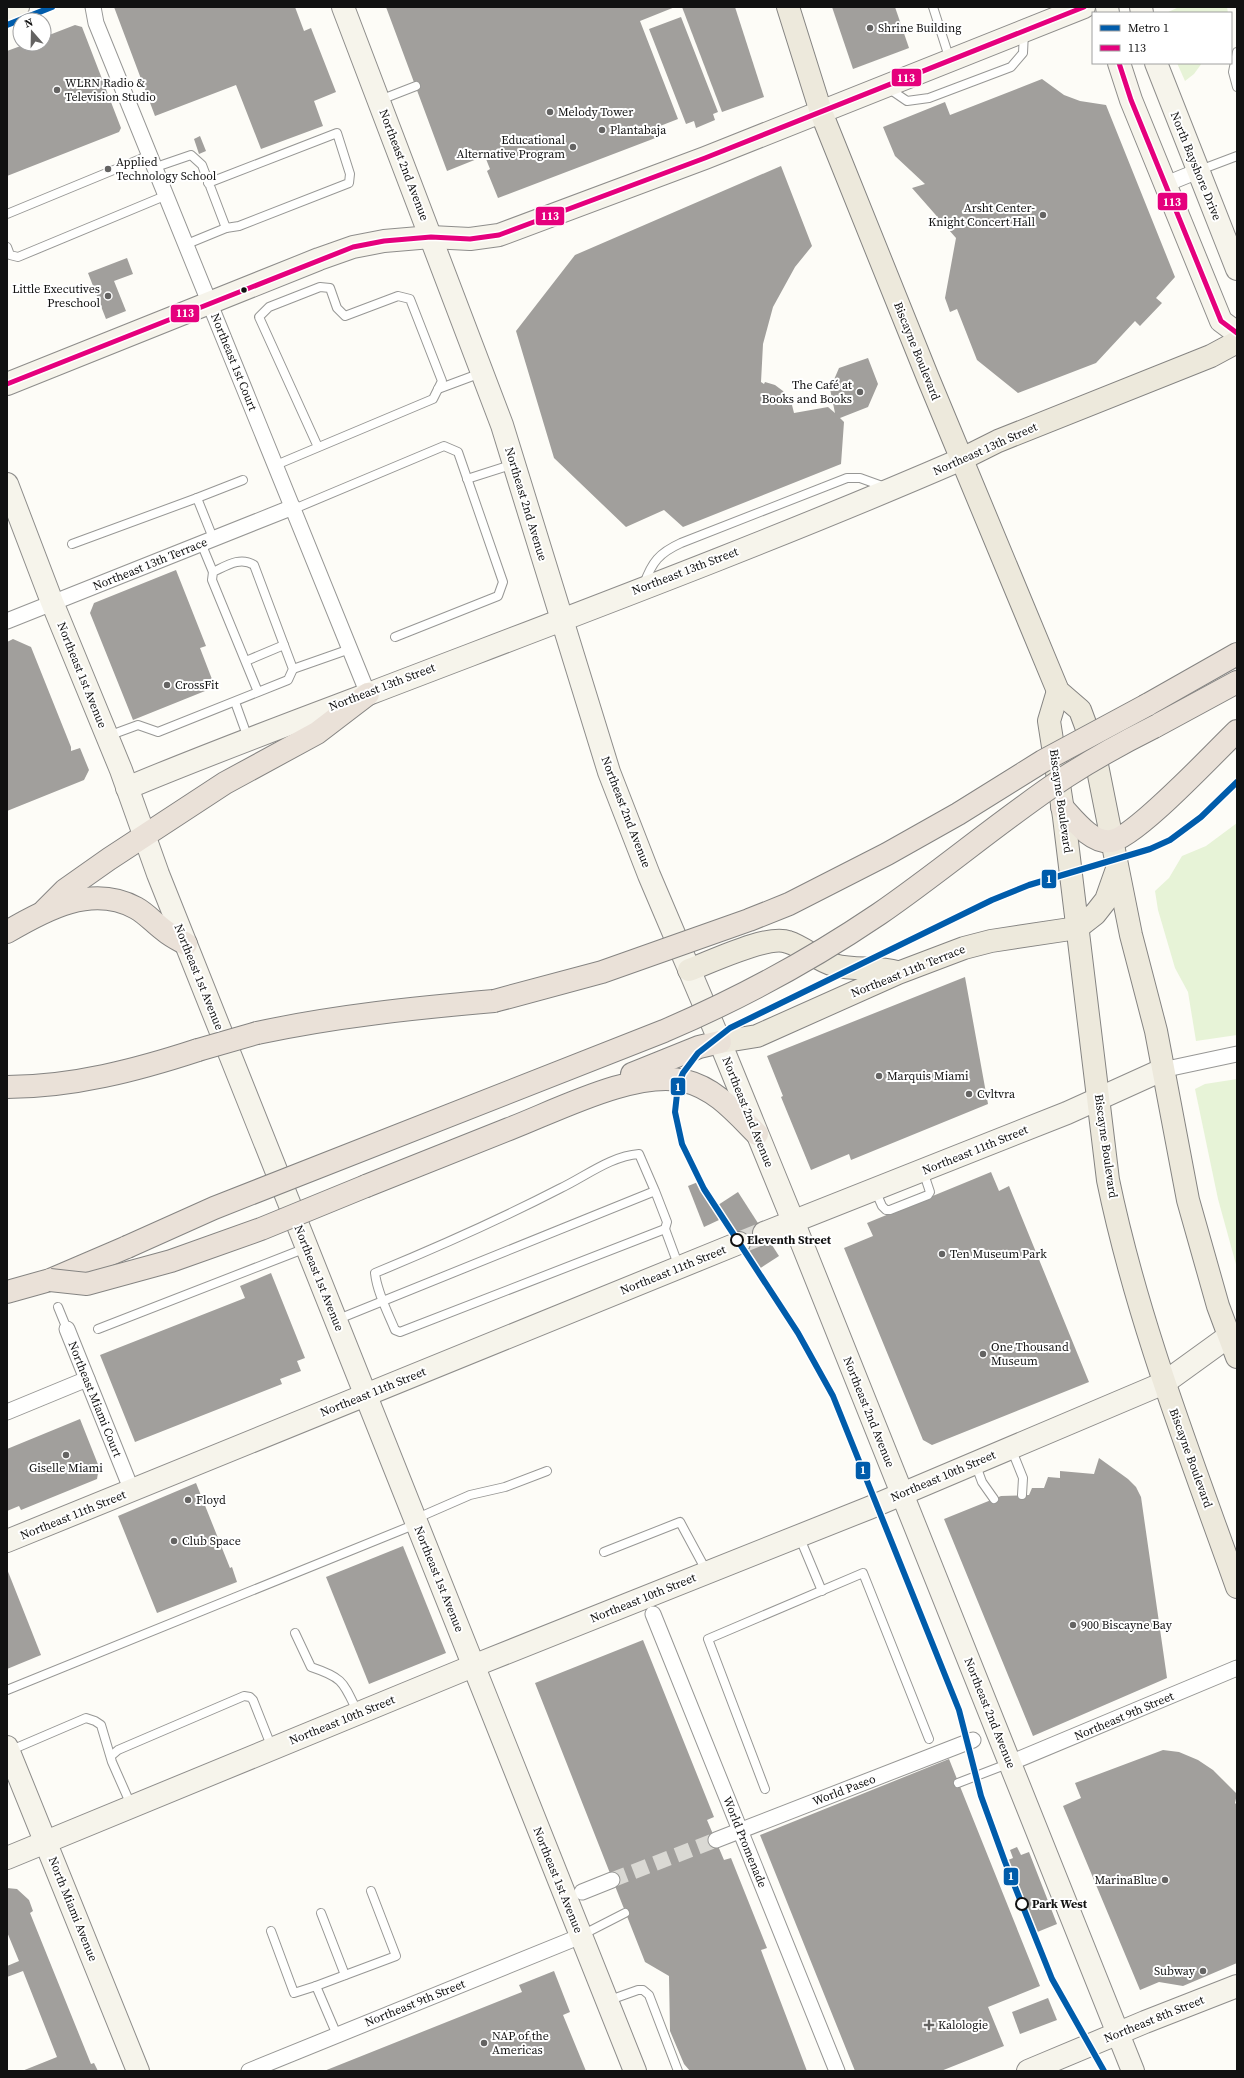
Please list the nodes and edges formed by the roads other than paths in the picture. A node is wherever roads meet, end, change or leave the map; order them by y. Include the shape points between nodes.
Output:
1 (18, 7) edge
2 (93, 7) edge
3 (344, 7) edge
4 (788, 7) edge
5 (933, 7) edge
6 (1084, 7) edge
7 (7, 12) edge
8 (1024, 31) junction
9 (1237, 52) edge
10 (950, 60) junction
11 (1119, 64) edge
12 (1156, 64) edge
13 (416, 86) dead end
14 (886, 86) junction
15 (1237, 87) edge
16 (379, 101) junction
17 (821, 112) junction
18 (1237, 156) edge
19 (153, 161) junction
20 (1198, 172) junction
21 (208, 183) junction
22 (1166, 184) junction
23 (167, 195) junction
24 (7, 214) edge
25 (226, 228) junction
26 (431, 237) junction
27 (187, 244) junction
28 (7, 247) edge
29 (1237, 269) edge
30 (210, 302) junction
31 (1237, 333) edge
32 (1237, 342) edge
33 (483, 373) junction
34 (7, 384) edge
35 (438, 389) junction
36 (318, 447) junction
37 (962, 459) junction
38 (514, 464) junction
39 (276, 465) junction
40 (467, 479) junction
41 (243, 480) dead end
42 (7, 484) edge
43 (197, 498) junction
44 (294, 508) junction
45 (207, 541) junction
46 (72, 544) dead end
47 (213, 572) junction
48 (52, 602) junction
49 (562, 618) junction
50 (7, 621) edge
51 (395, 637) dead end
52 (284, 645) junction
53 (350, 649) junction
54 (1237, 654) edge
55 (246, 661) junction
56 (293, 669) junction
57 (1237, 682) edge
58 (1058, 691) junction
59 (258, 692) junction
60 (368, 694) junction
61 (235, 702) junction
62 (1237, 731) edge
63 (107, 737) junction
64 (248, 738) junction
65 (127, 788) junction
66 (1062, 807) junction
67 (144, 836) junction
68 (1112, 841) junction
69 (1116, 869) junction
70 (45, 910) junction
71 (1077, 928) junction
72 (7, 932) edge
73 (186, 944) junction
74 (689, 970) junction
75 (898, 972) junction
76 (720, 1042) junction
77 (1237, 1054) edge
78 (1162, 1070) junction
79 (7, 1087) edge
80 (600, 1093) junction
81 (1100, 1099) junction
82 (757, 1134) junction
83 (655, 1191) junction
84 (793, 1221) junction
85 (665, 1230) junction
86 (764, 1233) tunnel mouth
87 (739, 1243) tunnel mouth
88 (306, 1248) junction
89 (679, 1268) junction
90 (50, 1280) junction
91 (7, 1292) edge
92 (384, 1301) junction
93 (58, 1307) dead end
94 (336, 1320) junction
95 (67, 1329) joint
96 (98, 1329) dead end
97 (1229, 1336) junction
98 (1237, 1357) edge
99 (87, 1379) junction
100 (1164, 1383) junction
101 (366, 1395) junction
102 (7, 1412) edge
103 (1010, 1448) junction
104 (974, 1463) junction
105 (548, 1471) dead end
106 (132, 1491) junction
107 (902, 1493) junction
108 (1022, 1495) dead end
109 (994, 1499) dead end
110 (416, 1522) junction
111 (799, 1536) junction
112 (7, 1541) edge
113 (604, 1552) dead end
114 (708, 1572) junction
115 (1237, 1586) edge
116 (822, 1590) junction
117 (653, 1614) dead end
118 (295, 1633) dead end
119 (473, 1666) junction
120 (1237, 1668) edge
121 (7, 1690) edge
122 (358, 1713) junction
123 (929, 1739) dead end
124 (973, 1740) dead end
125 (8, 1749) edge
126 (272, 1749) junction
127 (111, 1756) junction
128 (1010, 1763) junction
129 (958, 1782) dead end
130 (765, 1789) dead end
131 (132, 1807) junction
132 (740, 1830) junction
133 (716, 1840) tunnel mouth
134 (46, 1842) junction
135 (7, 1858) edge
136 (612, 1880) tunnel mouth
137 (371, 1891) dead end
138 (582, 1892) dead end
139 (321, 1913) dead end
140 (625, 1913) dead end
141 (271, 1931) dead end
142 (581, 1936) junction
143 (345, 1975) junction
144 (316, 1986) junction
145 (1237, 1986) edge
146 (607, 2001) junction
147 (1118, 2033) junction
148 (337, 2035) junction
149 (138, 2071) edge
150 (248, 2071) edge
151 (635, 2071) edge
152 (678, 2071) edge
153 (837, 2071) edge
154 (1028, 2071) edge
155 (1133, 2071) edge

1 - 7 street
2 - 19 street, Northeast 1st Court via 96,23
3 - 16 street, Northeast 2nd Avenue
4 - 17 main road, Biscayne Boulevard
5 - 10 lane
6 - 8 street
8 - 10 street
8 - 14 lane via 1023,53 1011,67 929,98 907,101
9 - 15 lane via 1233,72
10 - 14 street
11 - 22 street
12 - 20 street, North Bayshore Drive
13 - 16 lane
14 - 17 street
16 - 26 street, Northeast 2nd Avenue
17 - 26 street via 499,235 470,239
17 - 37 main road, Biscayne Boulevard
18 - 20 lane
19 - 21 lane via 191,155 202,165
19 - 23 street, Northeast 1st Court
19 - 24 lane
20 - 22 street
20 - 29 street, North Bayshore Drive
21 - 25 lane
21 - 25 lane via 337,133 350,174 349,183 239,226
22 - 31 street via 1221,321
23 - 27 street, Northeast 1st Court
23 - 28 lane via 18,257 10,255
25 - 27 lane
26 - 30 street via 384,241 353,247
26 - 33 street, Northeast 2nd Avenue
27 - 30 street, Northeast 1st Court
30 - 34 street
30 - 39 street, Northeast 1st Court
32 - 37 main road, Northeast 13th Street via 1211,356 998,441
33 - 35 lane
33 - 38 street, Northeast 2nd Avenue
35 - 36 lane via 433,399
35 - 36 lane via 442,381 410,299 398,296 345,316 337,308 330,288 320,287 269,307 259,317
36 - 39 lane
37 - 49 street, Northeast 13th Street via 892,490
37 - 58 main road, Biscayne Boulevard
38 - 40 lane
38 - 49 street, Northeast 2nd Avenue
39 - 44 street, Northeast 1st Court
40 - 44 lane via 458,452 444,446
40 - 51 lane via 503,582 498,596
41 - 43 lane
42 - 48 street, Northeast 1st Avenue
43 - 45 lane
43 - 46 lane
44 - 45 street, Northeast 13th Terrace
44 - 53 street, Northeast 1st Court
45 - 47 lane
45 - 48 street, Northeast 13th Terrace
47 - 52 lane via 240,560 254,565
47 - 55 lane via 212,580
48 - 50 street, Northeast 13th Terrace
48 - 63 street, Northeast 1st Avenue
49 - 60 street, Northeast 13th Street
49 - 74 street, Northeast 2nd Avenue via 607,766
52 - 55 lane
52 - 56 lane
53 - 56 lane
53 - 60 street, Northeast 1st Court
54 - 79 highway, bridge via 1043,761 887,854 789,904 742,923 602,972 494,1001 425,1007 306,1023 257,1033 160,1062 109,1074 49,1085
55 - 59 lane
56 - 59 lane via 288,680
57 - 90 highway, bridge via 1067,776 902,898 857,928 781,974 718,1007 664,1031 214,1208
58 - 66 main road, Biscayne Boulevard via 1049,720
58 - 68 main road, Biscayne Boulevard via 1080,710 1093,745
59 - 61 lane
60 - 64 street, Northeast 13th Street
60 - 67 highway via 317,733 225,783
61 - 63 lane via 158,732 138,726
61 - 64 lane
62 - 68 highway via 1138,827
63 - 65 street, Northeast 1st Avenue
64 - 65 street, Northeast 13th Street
65 - 67 street, Northeast 1st Avenue
66 - 68 highway via 1087,832 1103,840
66 - 71 main road, Biscayne Boulevard
67 - 70 highway via 65,890
67 - 73 street, Northeast 1st Avenue
68 - 69 main road, Biscayne Boulevard
69 - 71 main road, Northeast 11th Terrace via 1106,900 1095,914
69 - 78 main road, Biscayne Boulevard via 1156,1031
70 - 72 highway
70 - 73 highway via 80,900 100,898 118,901 137,908 166,932
71 - 75 main road, Northeast 11th Terrace via 978,944
71 - 81 main road, Biscayne Boulevard
73 - 88 street, Northeast 1st Avenue
74 - 75 main road via 758,944 776,940 789,942 833,965 854,969 883,968
74 - 76 street, Northeast 2nd Avenue
75 - 76 main road, Northeast 11th Terrace via 756,1036
76 - 80 highway via 699,1047 627,1076
76 - 82 street, Northeast 2nd Avenue
77 - 78 street
78 - 81 street, Northeast 11th Street
78 - 97 main road, Biscayne Boulevard via 1197,1236
80 - 82 highway via 658,1078 686,1081 701,1086 716,1096
80 - 90 highway, bridge via 261,1229 171,1261 87,1284
81 - 84 street, Northeast 11th Street
81 - 100 main road, Biscayne Boulevard via 1108,1180 1120,1236
82 - 84 street, Northeast 2nd Avenue
83 - 85 lane via 667,1222
83 - 92 lane
83 - 92 lane via 639,1154 629,1154 610,1161 457,1239 375,1273
84 - 86 street, Northeast 11th Street
84 - 107 street, Northeast 2nd Avenue
85 - 89 lane
85 - 92 lane via 400,1332 395,1330
87 - 89 street, Northeast 11th Street
88 - 94 street, Northeast 1st Avenue
88 - 96 lane
89 - 101 street, Northeast 11th Street
90 - 91 highway
92 - 94 lane
93 - 95 lane, Northeast Miami Court
94 - 101 street, Northeast 1st Avenue
95 - 99 street, Northeast Miami Court
97 - 98 main road, Biscayne Boulevard
97 - 100 street, Northeast 10th Street
99 - 102 street
99 - 106 street, Northeast Miami Court
100 - 103 street, Northeast 10th Street
100 - 115 main road, Biscayne Boulevard
101 - 106 street, Northeast 11th Street
101 - 110 street, Northeast 1st Avenue
103 - 104 street, Northeast 10th Street
103 - 108 lane via 1023,1478
104 - 107 street, Northeast 10th Street
104 - 109 lane via 982,1482
105 - 110 lane via 505,1487 470,1495
106 - 112 street, Northeast 11th Street
107 - 111 street, Northeast 10th Street
107 - 128 street, Northeast 2nd Avenue
110 - 119 street, Northeast 1st Avenue
110 - 121 lane
111 - 114 street, Northeast 10th Street
111 - 116 lane
113 - 114 lane via 680,1522
114 - 119 street, Northeast 10th Street
116 - 123 lane via 863,1573
116 - 130 lane via 708,1639
117 - 132 street, World Promenade
118 - 122 lane via 311,1667 331,1674 344,1684
119 - 122 street, Northeast 10th Street
119 - 142 street, Northeast 1st Avenue
120 - 128 street, Northeast 9th Street
122 - 126 street, Northeast 10th Street
124 - 132 street, World Paseo
125 - 127 lane via 86,1718 101,1725
125 - 134 street, North Miami Avenue
126 - 127 lane via 253,1700 244,1696 118,1750
126 - 131 street, Northeast 10th Street
127 - 131 lane
128 - 129 lane
128 - 147 street, Northeast 2nd Avenue
131 - 134 street, Northeast 10th Street
132 - 133 street, World Paseo
132 - 153 street, World Promenade
134 - 135 street, Northeast 10th Street
134 - 149 street, North Miami Avenue
136 - 138 street
137 - 143 lane via 396,1956
139 - 143 lane
140 - 142 lane
141 - 144 lane via 294,1993
142 - 146 street, Northeast 1st Avenue
142 - 148 street, Northeast 9th Street
143 - 144 lane
144 - 148 lane
145 - 147 street, Northeast 8th Street
146 - 151 street, Northeast 1st Avenue
146 - 152 lane via 638,1990 643,1990 649,1995
147 - 154 street, Northeast 8th Street
147 - 155 street, Northeast 2nd Avenue
148 - 150 street, Northeast 9th Street

